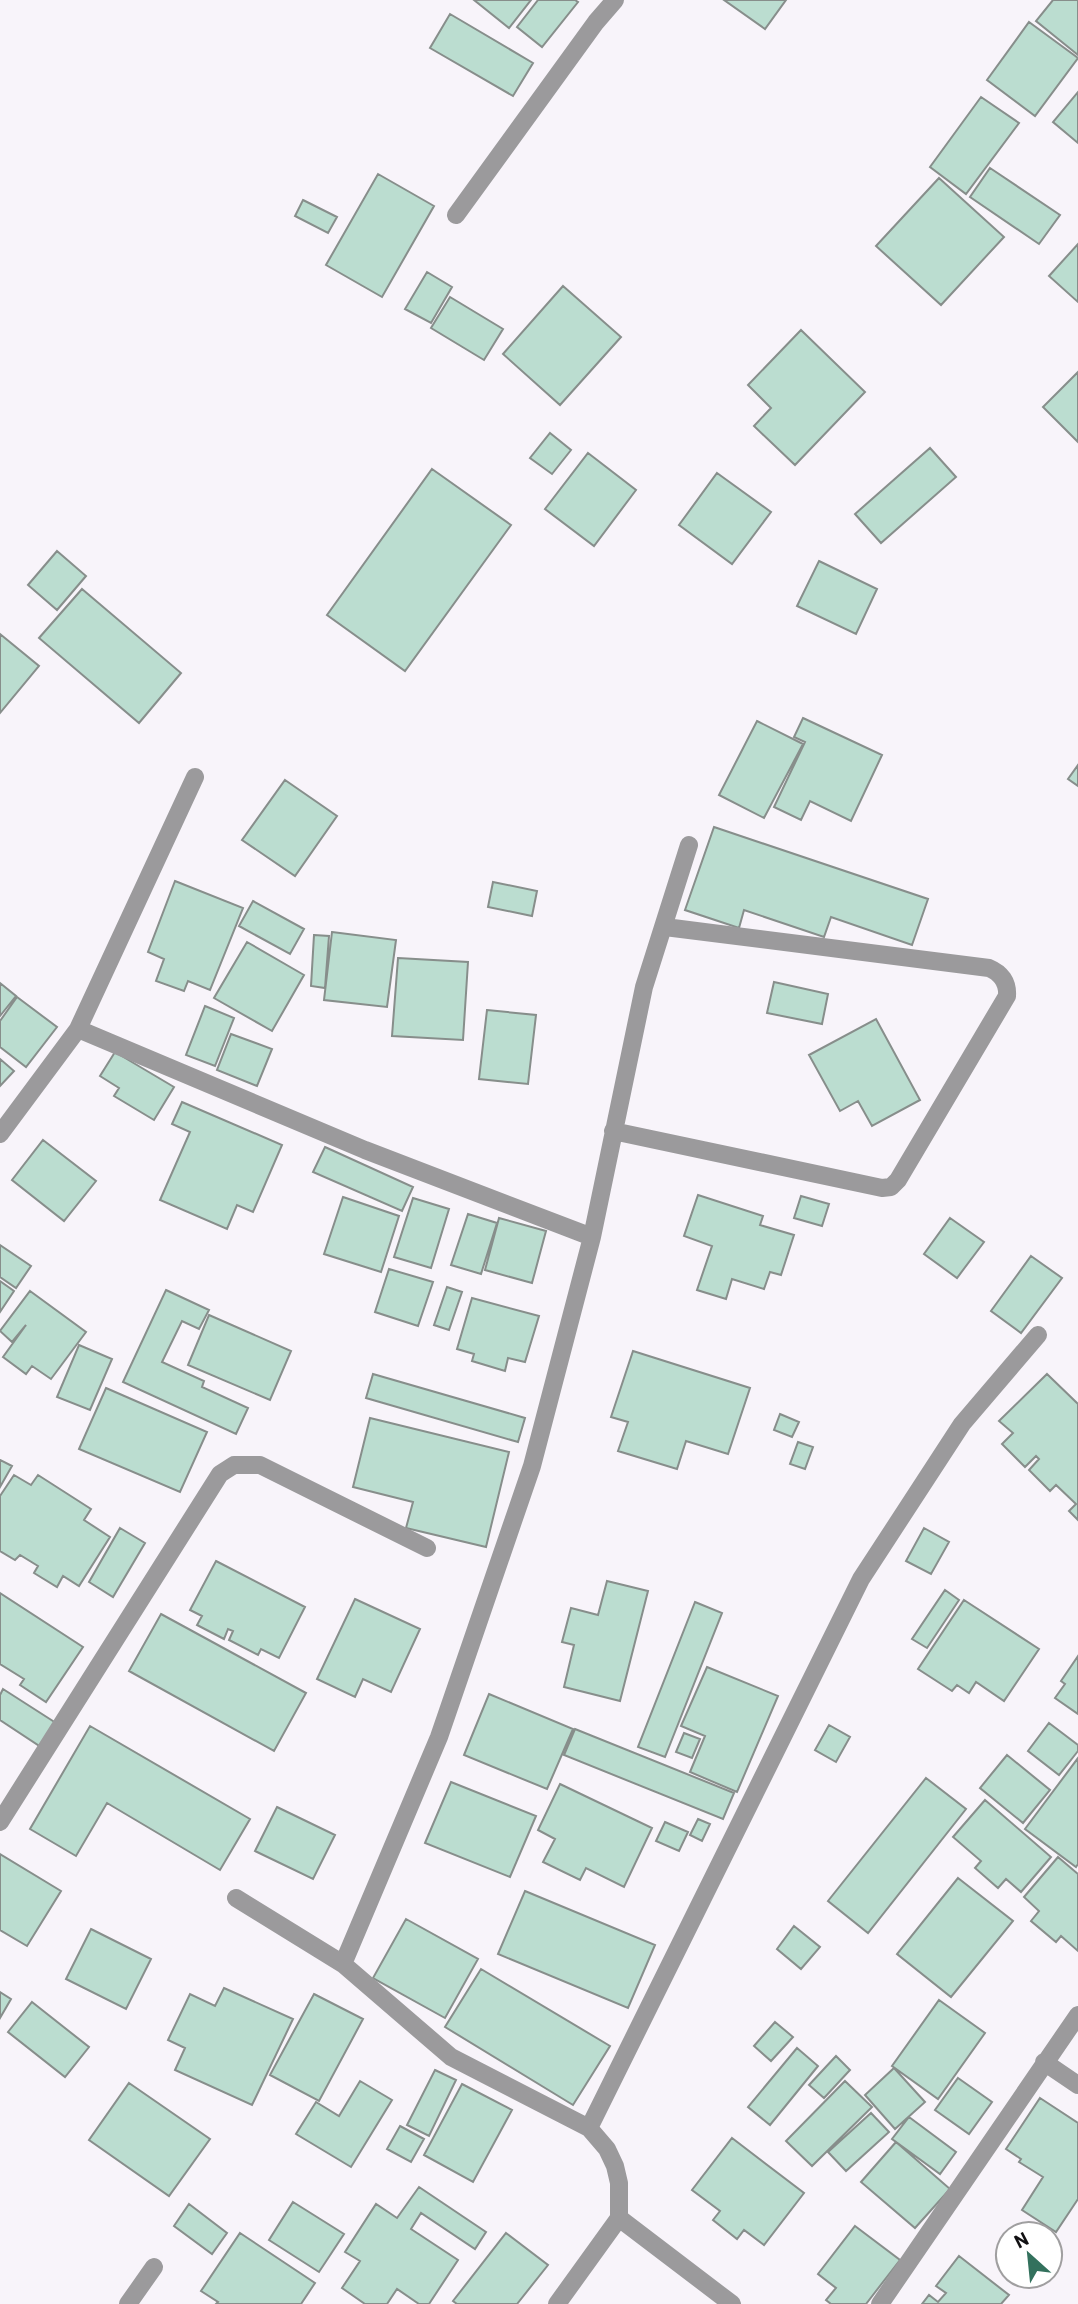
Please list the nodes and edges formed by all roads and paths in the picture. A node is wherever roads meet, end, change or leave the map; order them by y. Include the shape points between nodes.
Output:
1 (615, 0) edge
2 (456, 215) dead end
3 (195, 777) dead end
4 (689, 845) dead end
5 (664, 927) junction
6 (78, 1029) junction
7 (612, 1131) junction
8 (0, 1134) edge
9 (592, 1237) junction
10 (1038, 1335) dead end
11 (427, 1548) dead end
12 (0, 1822) edge
13 (236, 1898) dead end
14 (343, 1964) junction
15 (1078, 2015) edge
16 (1044, 2062) junction
17 (1078, 2085) edge
18 (589, 2128) junction
19 (619, 2218) junction
20 (154, 2267) dead end
21 (128, 2304) edge
22 (556, 2304) edge
23 (732, 2304) edge
24 (880, 2304) edge

1 - 2 street
3 - 6 street
4 - 5 street
5 - 7 street via 644,987
5 - 7 street via 989,968 1001,975 1007,996 891,1187
6 - 8 street
6 - 9 street via 365,1150
7 - 9 street
9 - 14 street via 528,1479 439,1737
10 - 18 street via 962,1424 861,1579
11 - 12 street via 260,1465 234,1465 219,1474
13 - 14 street
14 - 18 street via 451,2057
15 - 16 street
16 - 17 street
16 - 24 street
18 - 19 street via 615,2166
19 - 22 street
19 - 23 street
20 - 21 street

